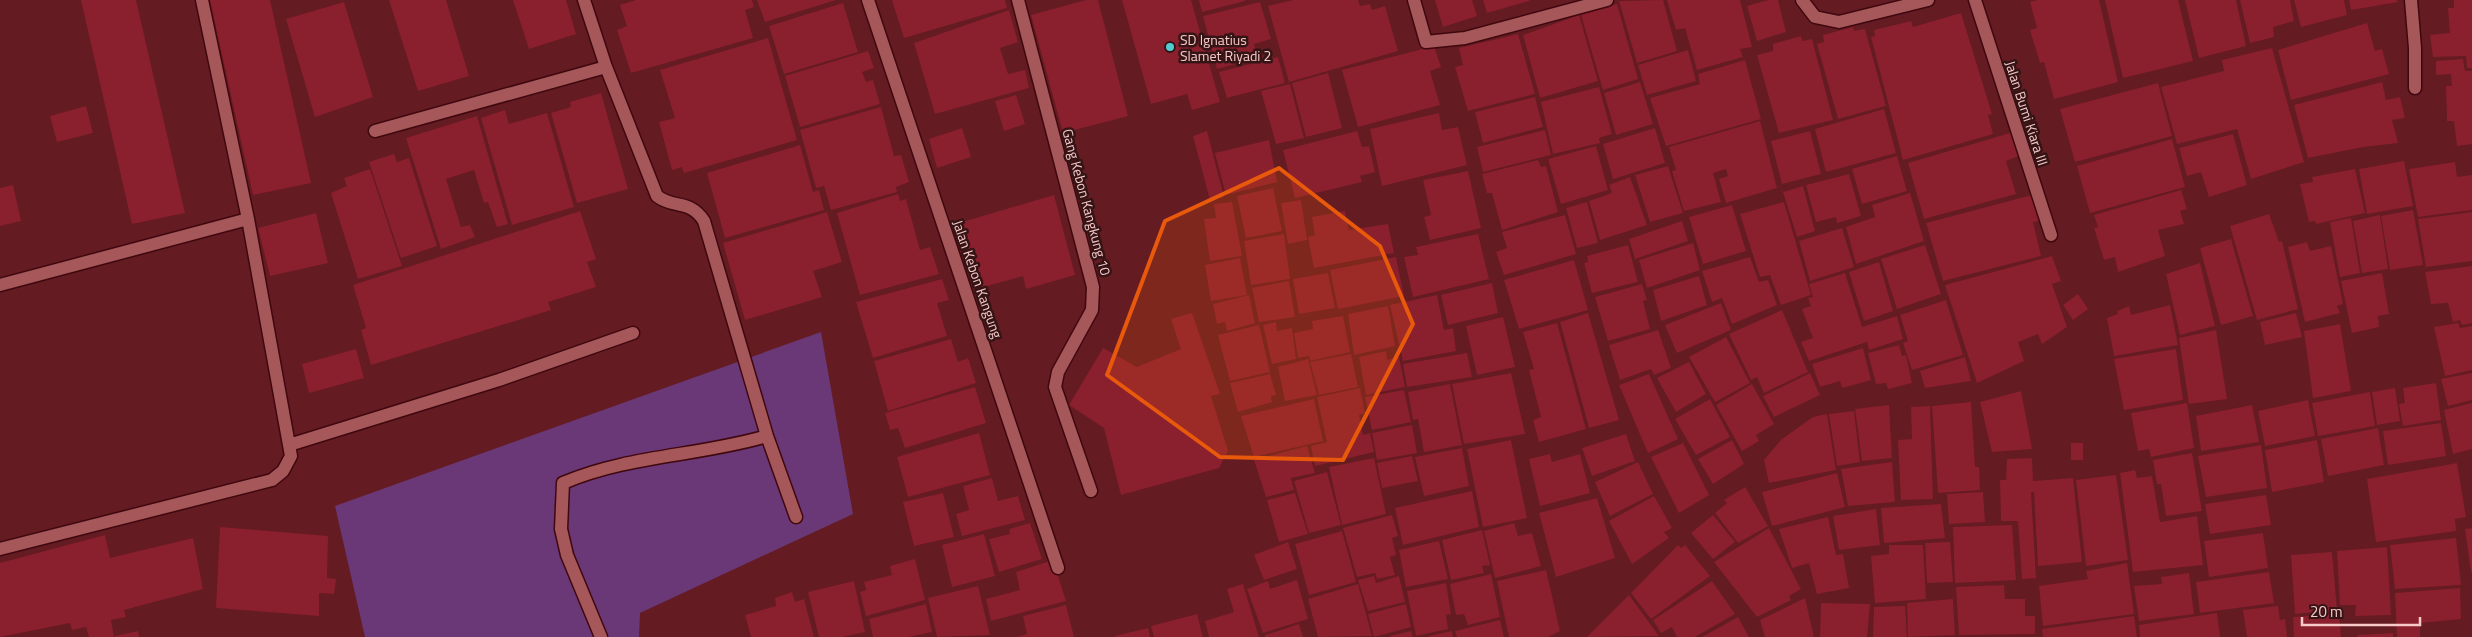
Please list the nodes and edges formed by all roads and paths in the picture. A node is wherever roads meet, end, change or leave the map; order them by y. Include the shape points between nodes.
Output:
1 (202, 0) edge
2 (584, 0) edge
3 (868, 0) edge
4 (1018, 0) edge
5 (1414, 0) edge
6 (1608, 0) edge
7 (1928, 0) edge
8 (1975, 0) edge
9 (2411, 0) edge
10 (1803, 2) edge
11 (606, 67) junction
12 (2415, 88) dead end
13 (375, 131) dead end
14 (248, 219) junction
15 (2051, 235) dead end
16 (0, 286) edge
17 (633, 333) dead end
18 (767, 436) junction
19 (289, 445) junction
20 (1091, 492) dead end
21 (796, 517) dead end
22 (0, 549) edge
23 (1058, 568) dead end
24 (601, 637) edge

1 - 14 street
2 - 11 street
3 - 23 street, Jalan Kebon Kangung
4 - 20 street, Gang Kebon Kangkung 10 via 1093,287 1092,310 1058,372 1054,387
5 - 6 street via 1426,42 1465,38
7 - 10 street via 1839,22 1815,18
8 - 15 street, Jalan Bumi Kiara III
9 - 12 street
11 - 13 street
11 - 18 street via 657,196 661,200 691,207 704,221
14 - 16 street
14 - 19 street
17 - 19 street via 499,380
18 - 21 street
18 - 24 street via 627,463 564,483 561,529 567,555
19 - 22 street via 292,456 289,463 272,480

